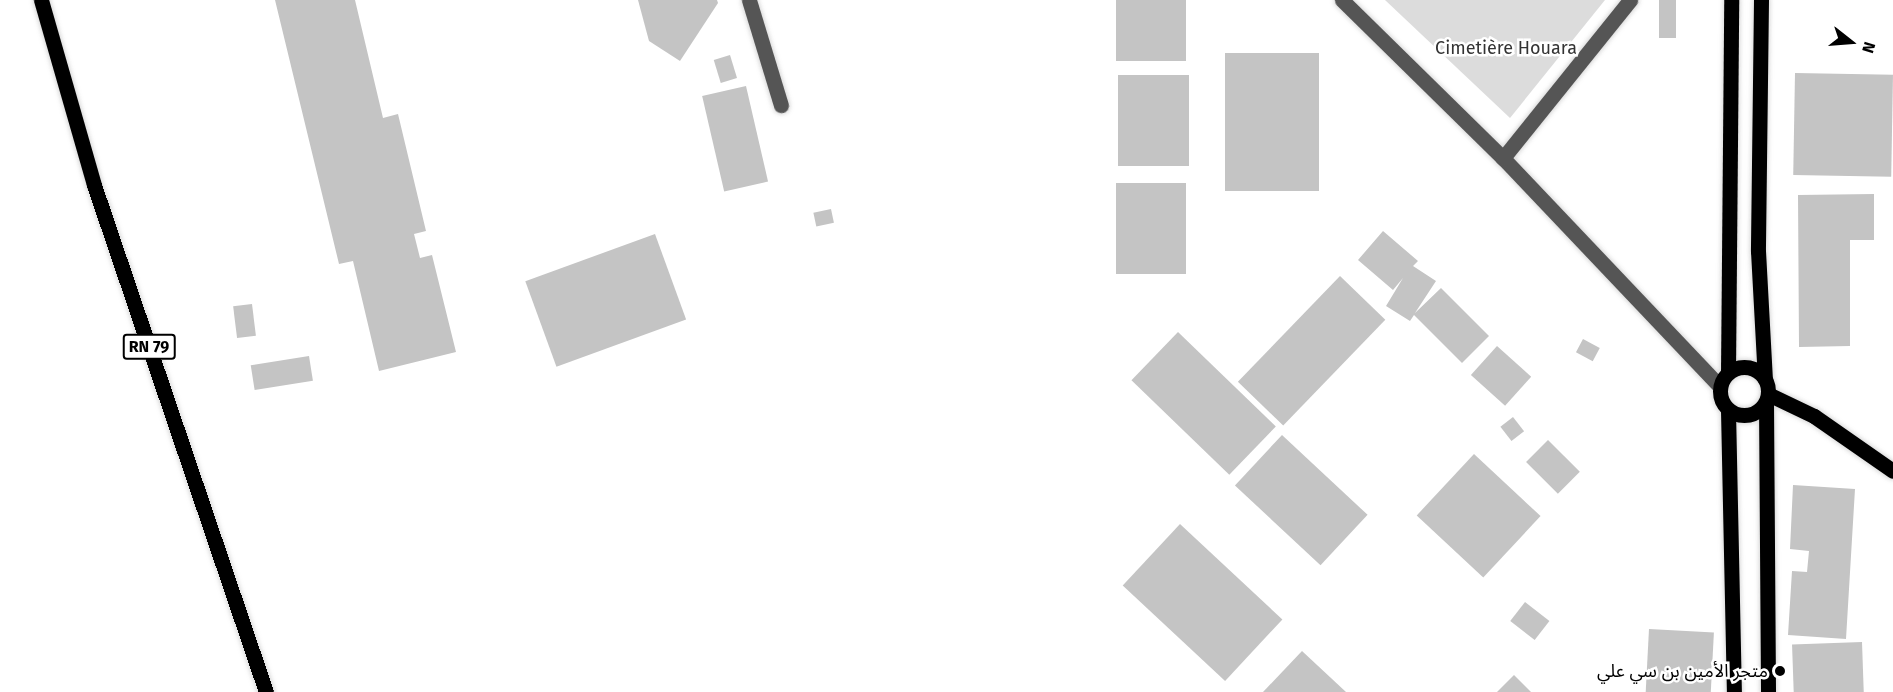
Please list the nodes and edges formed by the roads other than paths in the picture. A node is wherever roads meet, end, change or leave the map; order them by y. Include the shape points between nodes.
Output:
1 (41, 0) edge
2 (749, 0) edge
3 (1342, 0) edge
4 (1630, 0) edge
5 (1731, 0) edge
6 (1761, 0) edge
7 (781, 105) dead end
8 (1503, 158) junction
9 (1724, 380) junction
10 (1766, 391) junction
11 (1728, 410) junction
12 (1893, 471) edge
13 (266, 692) edge
14 (1734, 692) edge
15 (1768, 692) edge

1 - 13 main road, RN 79 via 94,184
2 - 7 street
3 - 8 street
4 - 8 street
5 - 9 main road
6 - 10 main road via 1758,251
8 - 9 street
9 - 10 main road via 1743,367
9 - 11 main road
10 - 11 main road via 1746,416
10 - 12 main road via 1814,416
10 - 15 main road
11 - 14 main road

